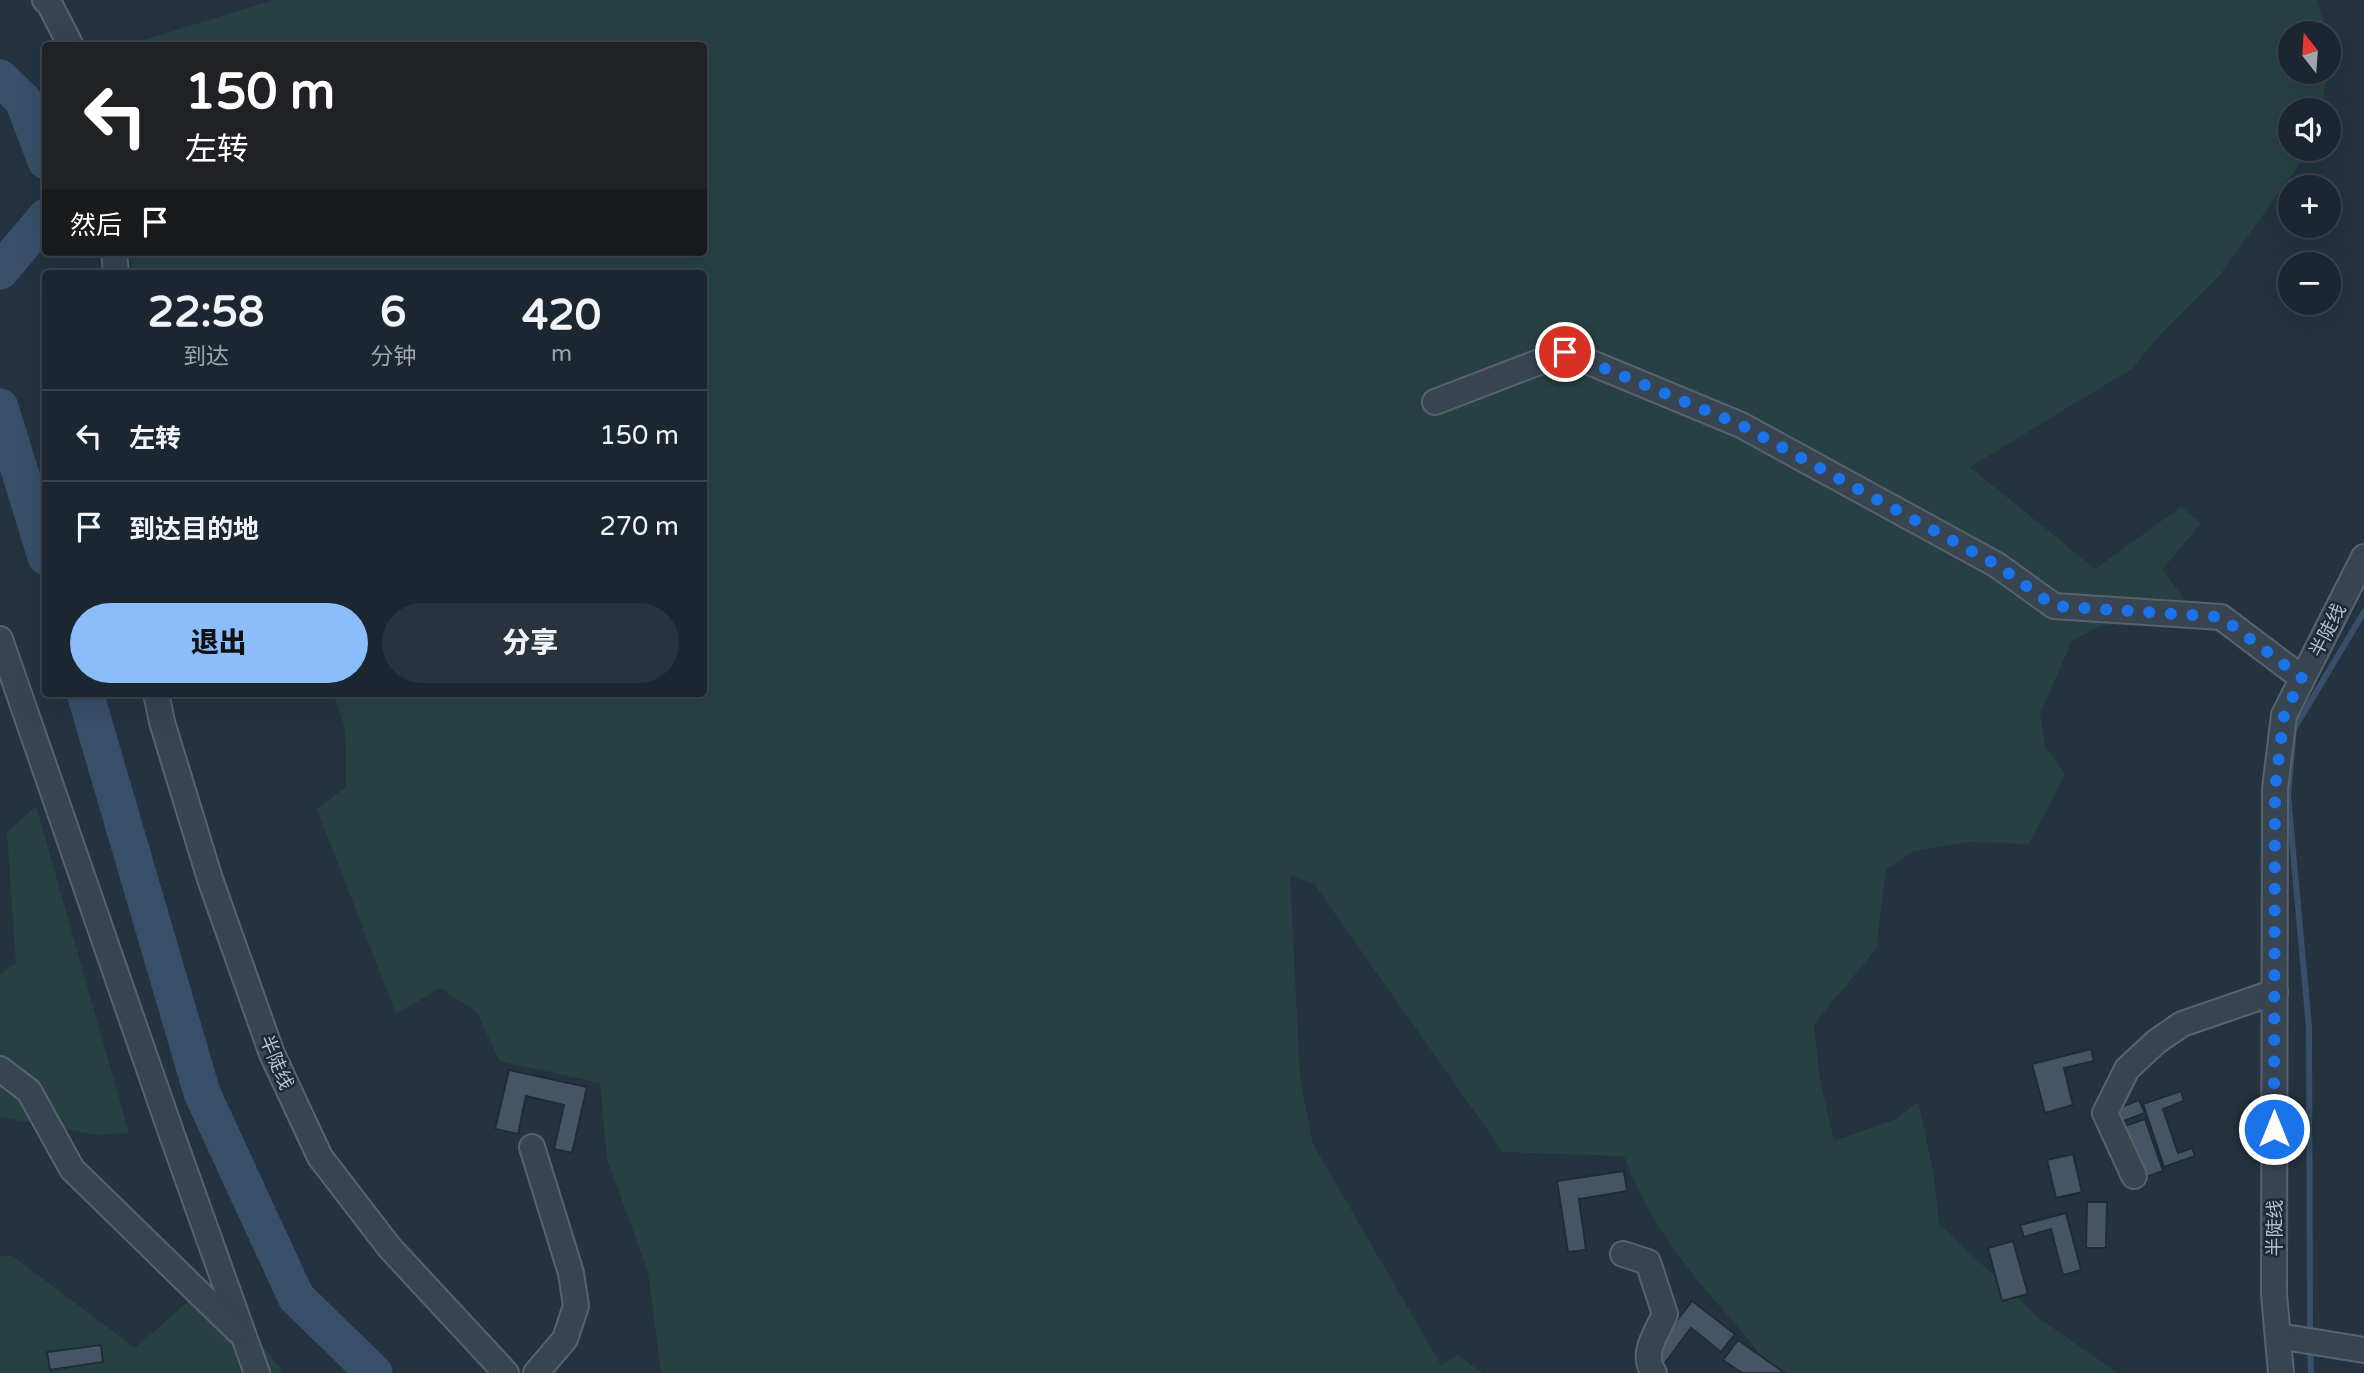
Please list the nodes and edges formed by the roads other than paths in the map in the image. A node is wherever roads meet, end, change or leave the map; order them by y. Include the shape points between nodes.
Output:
1 (45, 0) edge
2 (69, 42) edge
3 (1435, 402) dead end
4 (2364, 557) edge
5 (0, 639) edge
6 (2302, 678) junction
7 (157, 697) edge
8 (2275, 992) junction
9 (0, 1069) edge
10 (532, 1147) dead end
11 (2134, 1176) dead end
12 (1623, 1254) dead end
13 (243, 1336) junction
14 (2287, 1338) junction
15 (2364, 1350) edge
16 (257, 1373) edge
17 (506, 1373) edge
18 (536, 1373) edge
19 (1654, 1373) edge
20 (2281, 1373) edge

1 - 2 street
3 - 6 street via 1565,352 1741,425 1997,565 2054,606 2221,617
4 - 6 street, 半陡线
5 - 13 street
6 - 8 street, 半陡线 via 2284,715 2275,789
7 - 17 street, 半陡线 via 210,879 245,979 272,1054 320,1157 390,1248
8 - 11 street via 2182,1024 2127,1069 2105,1114
8 - 14 street, 半陡线 via 2274,1294
9 - 13 street via 29,1091 72,1169
10 - 18 street via 576,1306 565,1339
12 - 19 street via 1648,1262 1665,1314 1648,1352 1647,1364
13 - 16 street
14 - 15 street
14 - 20 street, 半陡线

